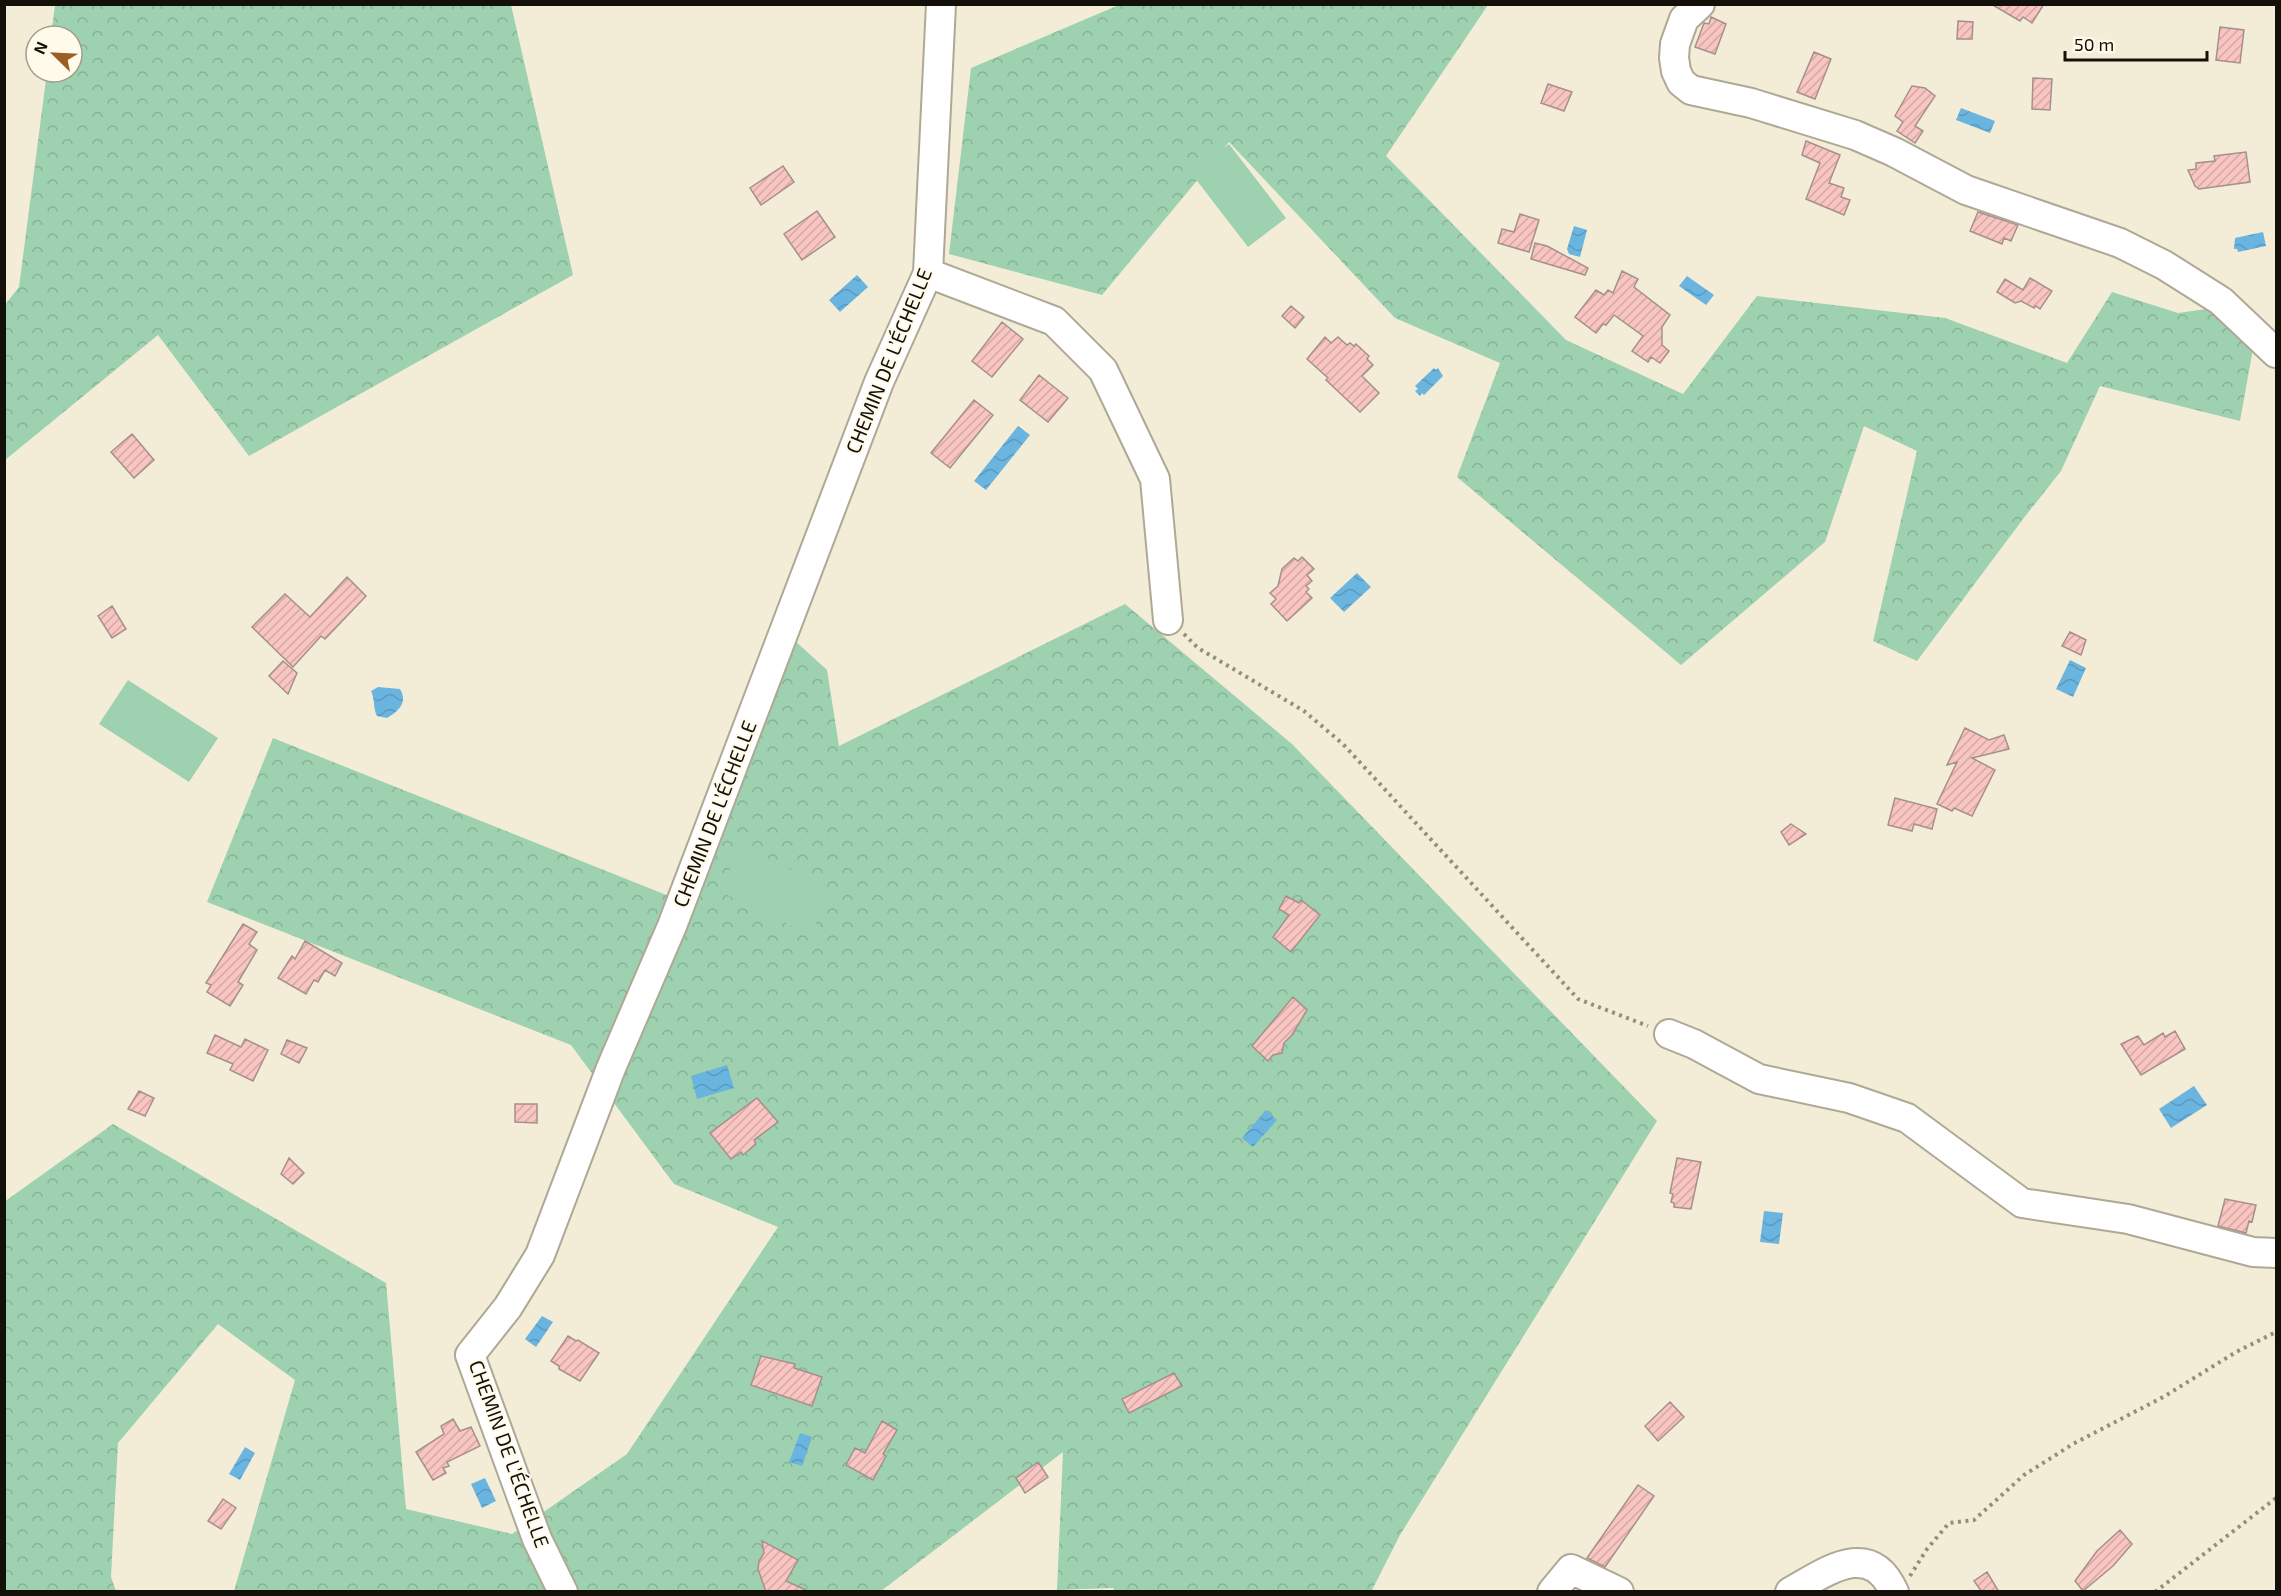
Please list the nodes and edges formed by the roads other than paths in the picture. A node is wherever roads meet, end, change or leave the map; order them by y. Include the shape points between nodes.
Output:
1 (941, 4) edge
2 (1700, 4) edge
3 (928, 273) junction
4 (2277, 352) edge
5 (1168, 620) road end
6 (1669, 1034) road end
7 (2277, 1253) edge
8 (1900, 1587) edge
9 (563, 1592) edge
10 (1552, 1592) edge
11 (1619, 1592) edge
12 (1790, 1592) edge

1 - 3 street, CHEMIN DE L’ÉCHELLE
2 - 4 street via 1684,19 1675,44 1676,71 1691,90 1751,103 1855,135 1966,190 2120,243 2221,301
3 - 5 street via 1054,321 1103,370 1155,479
3 - 9 street, CHEMIN DE L’ÉCHELLE via 879,382 672,926 610,1068 540,1255 508,1307 470,1355 537,1539
6 - 7 street via 1759,1079 1849,1098 1907,1118 2022,1203 2128,1219 2253,1252
8 - 12 street via 1876,1568 1851,1562
10 - 11 street via 1571,1569

